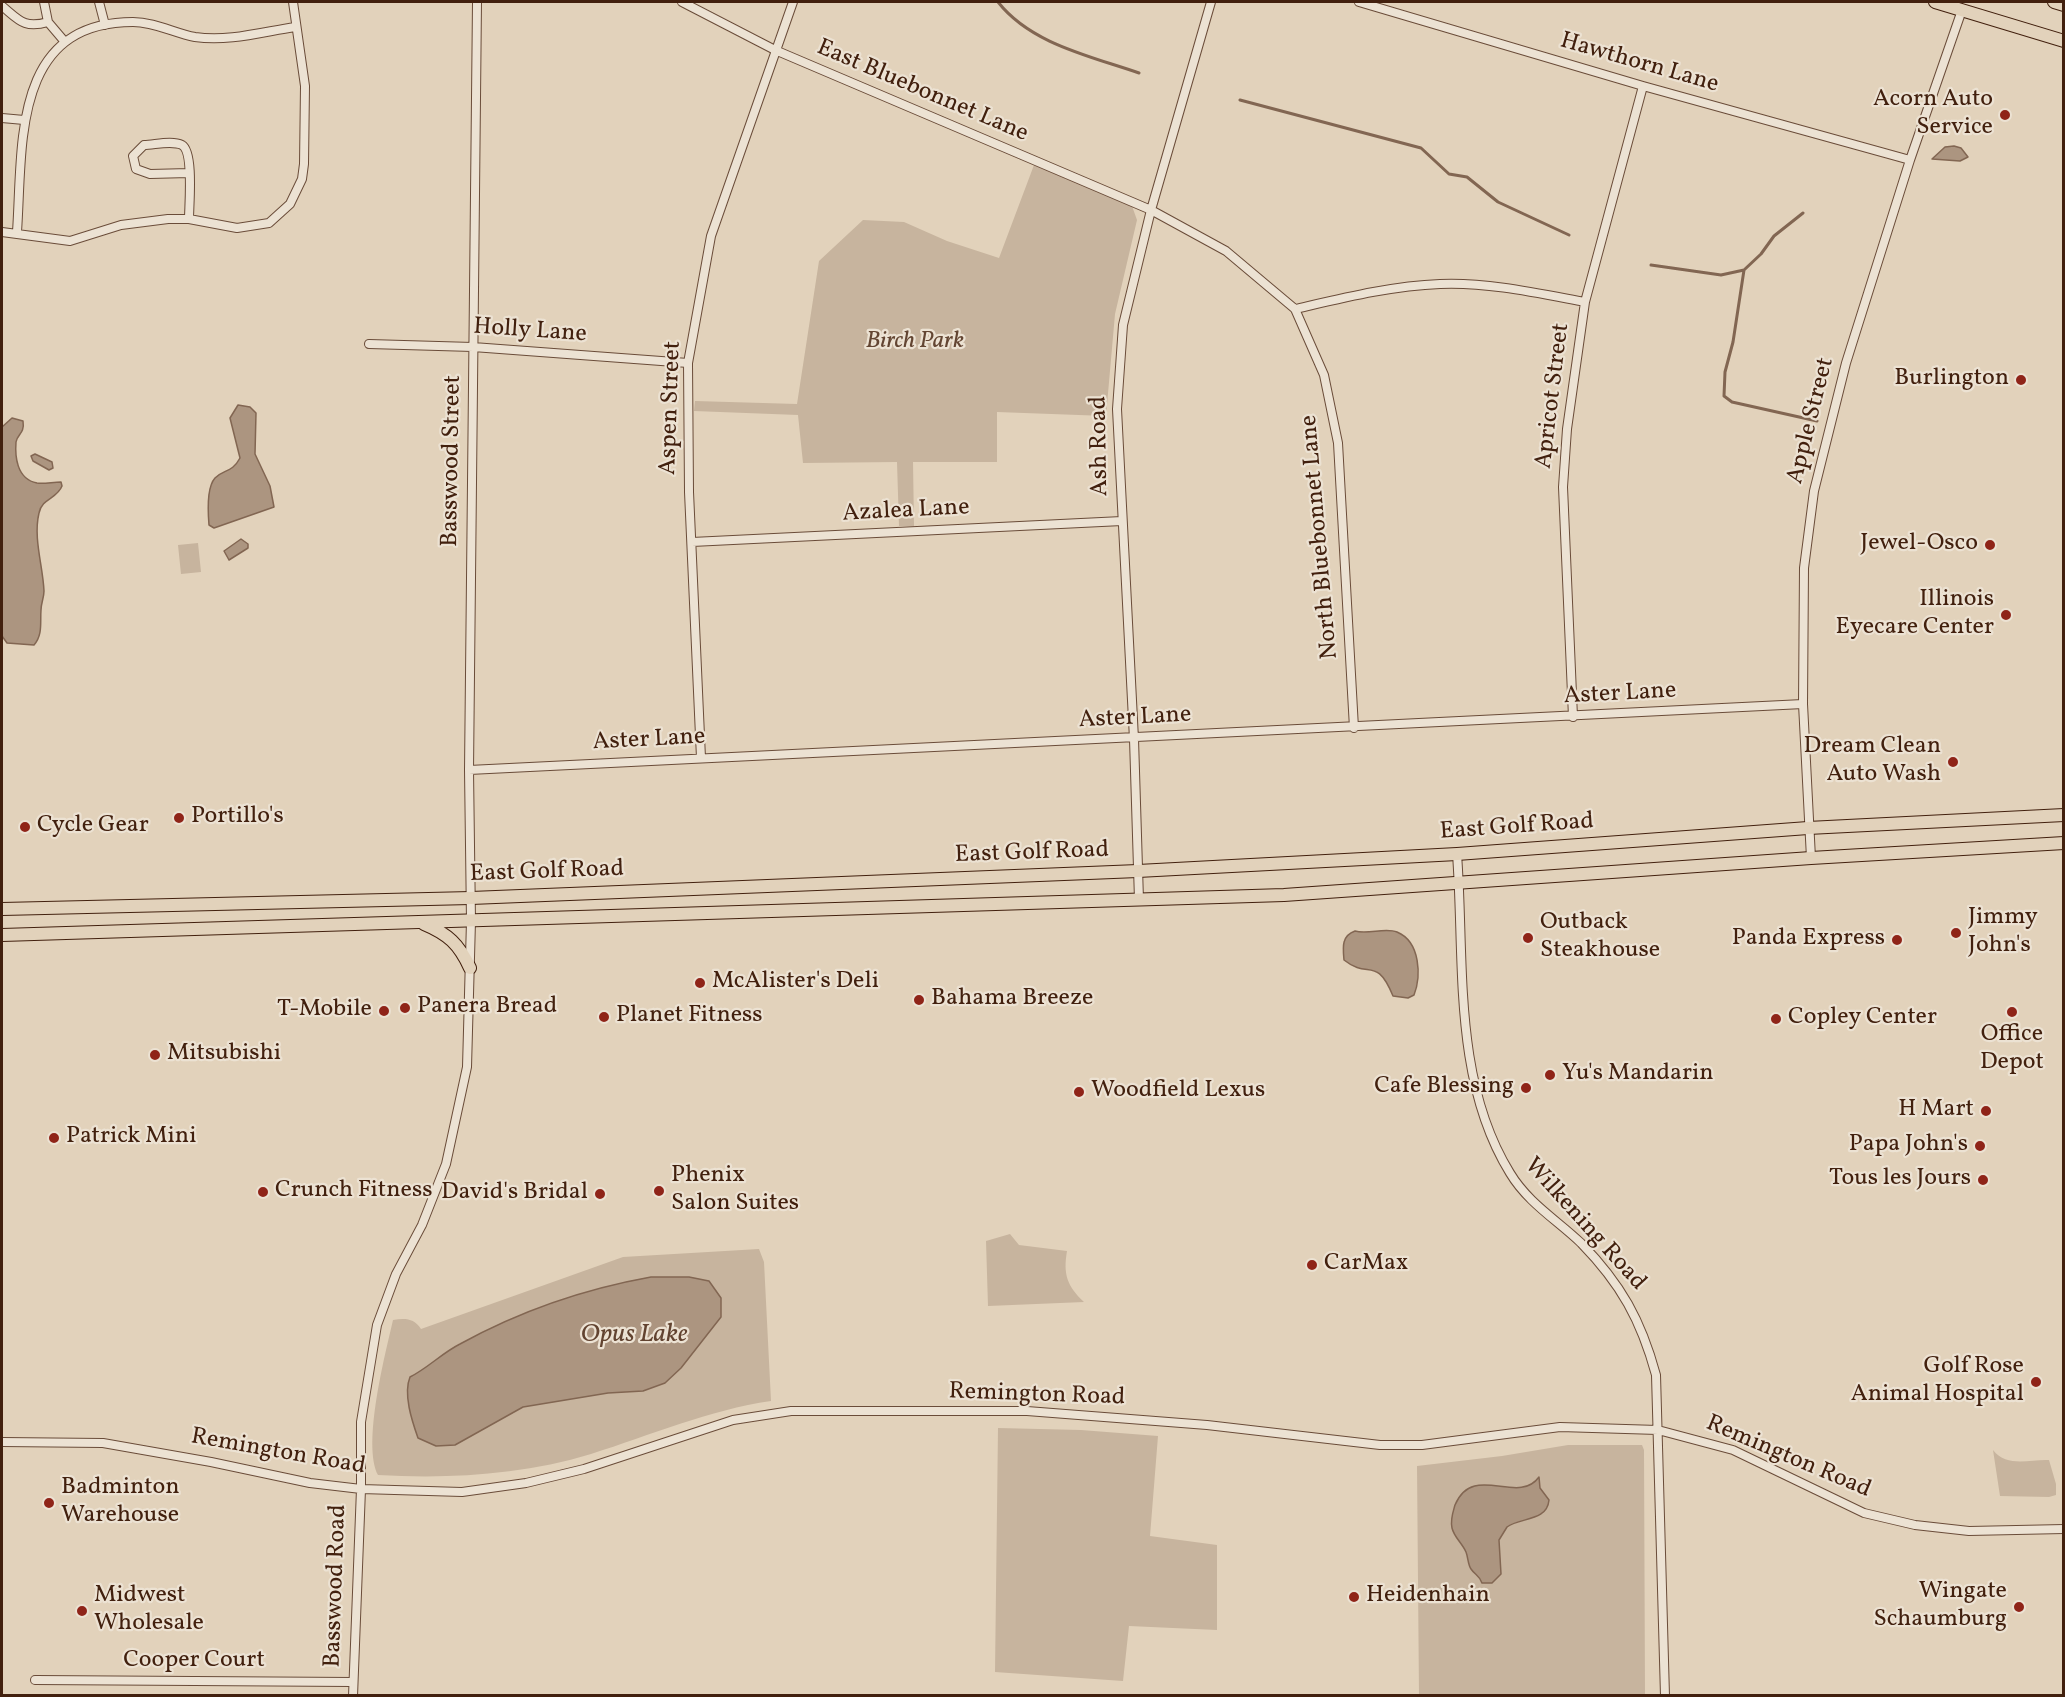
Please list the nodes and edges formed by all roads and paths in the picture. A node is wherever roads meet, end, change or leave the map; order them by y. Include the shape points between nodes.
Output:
1 (44, 2) edge
2 (99, 2) edge
3 (293, 2) edge
4 (477, 2) edge
5 (682, 2) edge
6 (793, 2) edge
7 (1210, 2) edge
8 (1359, 2) edge
9 (1935, 2) edge
10 (2054, 2) edge
11 (2064, 4) edge
12 (2, 6) edge
13 (1962, 10) junction
14 (48, 22) junction
15 (105, 25) junction
16 (295, 27) junction
17 (2064, 41) edge
18 (65, 42) junction
19 (775, 50) junction
20 (1643, 87) junction
21 (2, 118) edge
22 (24, 120) junction
23 (1910, 160) junction
24 (189, 173) junction
25 (1150, 210) junction
26 (189, 219) junction
27 (2, 232) edge
28 (17, 232) junction
29 (1585, 302) junction
30 (1295, 309) junction
31 (369, 344) dead end
32 (473, 347) junction
33 (688, 363) junction
34 (1122, 521) junction
35 (692, 542) junction
36 (1803, 704) junction
37 (1573, 717) junction
38 (1354, 728) junction
39 (1134, 739) junction
40 (701, 758) junction
41 (469, 770) junction
42 (2064, 815) edge
43 (1808, 828) junction
44 (2064, 843) edge
45 (1457, 854) junction
46 (1810, 858) junction
47 (1138, 871) junction
48 (1459, 883) junction
49 (471, 898) junction
50 (1139, 900) junction
51 (2, 909) edge
52 (471, 921) junction
53 (420, 922) junction
54 (2, 935) edge
55 (470, 968) junction
56 (1658, 1430) junction
57 (2, 1442) edge
58 (361, 1489) junction
59 (2064, 1529) edge
60 (34, 1680) dead end
61 (353, 1682) junction
62 (353, 1695) edge
63 (1665, 1695) edge

1 - 14 street
2 - 15 street
3 - 16 street
4 - 32 street, Basswood Street
5 - 19 street, East Bluebonnet Lane
6 - 19 street, Aspen Street
7 - 25 street, Ash Road
8 - 20 street, Hawthorn Lane
9 - 13 main road
10 - 11 main road
12 - 14 street via 24,24
13 - 17 main road
13 - 23 street, Apple Street
14 - 18 street
15 - 16 street via 144,23 217,39
15 - 18 street
16 - 26 street via 305,86 304,164 302,179 290,204 269,223 255,227 215,226
18 - 22 street via 38,75
19 - 25 street, East Bluebonnet Lane
19 - 33 street, Aspen Street via 711,236
20 - 23 street, Hawthorn Lane
20 - 29 street, Apricot Street
21 - 22 street
22 - 28 street
23 - 36 street, Apple Street via 1846,363 1814,491 1804,568
24 - 24 street via 188,152 176,143 144,145 134,156 136,169 143,173
24 - 26 street
25 - 30 street, North Bluebonnet Lane via 1226,251
25 - 34 street, Ash Road via 1123,325 1117,409
26 - 28 street via 121,225 70,241
27 - 28 street
29 - 30 street via 1512,288 1440,284 1367,293
29 - 37 street, Apricot Street via 1563,487
30 - 38 street, North Bluebonnet Lane via 1324,375 1338,443
31 - 32 street, Holly Lane
32 - 33 street, Holly Lane
32 - 41 street, Basswood Street
33 - 35 street, Aspen Street
34 - 35 street, Azalea Lane
34 - 39 street, Ash Road
35 - 40 street, Aspen Street
36 - 37 street, Aster Lane
36 - 43 street, Apple Street
37 - 38 street, Aster Lane
38 - 39 street, Aster Lane
39 - 40 street, Aster Lane
39 - 47 street, Ash Road
40 - 41 street, Aster Lane
41 - 49 street, Basswood Street
42 - 43 main road, East Golf Road
43 - 45 main road, East Golf Road
43 - 46 street, Apple Street
44 - 46 main road, East Golf Road
45 - 47 main road, East Golf Road
45 - 48 street, Wilkening Road
46 - 48 main road, East Golf Road
47 - 49 main road, East Golf Road
47 - 50 street, Ash Road
48 - 50 main road, East Golf Road via 1284,896
48 - 56 street, Wilkening Road via 1466,1027 1474,1082 1489,1134 1511,1175 1545,1215 1580,1243 1634,1311 1656,1375
49 - 51 main road, East Golf Road
49 - 52 street, Basswood Street
50 - 52 main road, East Golf Road
52 - 53 main road, East Golf Road
52 - 55 street, Basswood Road
53 - 54 main road, East Golf Road
53 - 55 main road via 452,938
55 - 58 street, Basswood Road via 468,1067 462,1101 446,1164 377,1325 361,1422
56 - 58 street, Remington Road via 1560,1427 1422,1445 1380,1445 1207,1425 1027,1411 791,1411 733,1420 584,1469 526,1483 462,1492
56 - 59 street, Remington Road via 1732,1450 1864,1513 1916,1526 1969,1531
56 - 63 street, Wilkening Road
57 - 58 street, Remington Road via 103,1443 310,1483
58 - 61 street, Basswood Road
60 - 61 street, Cooper Court
61 - 62 street, Basswood Road

